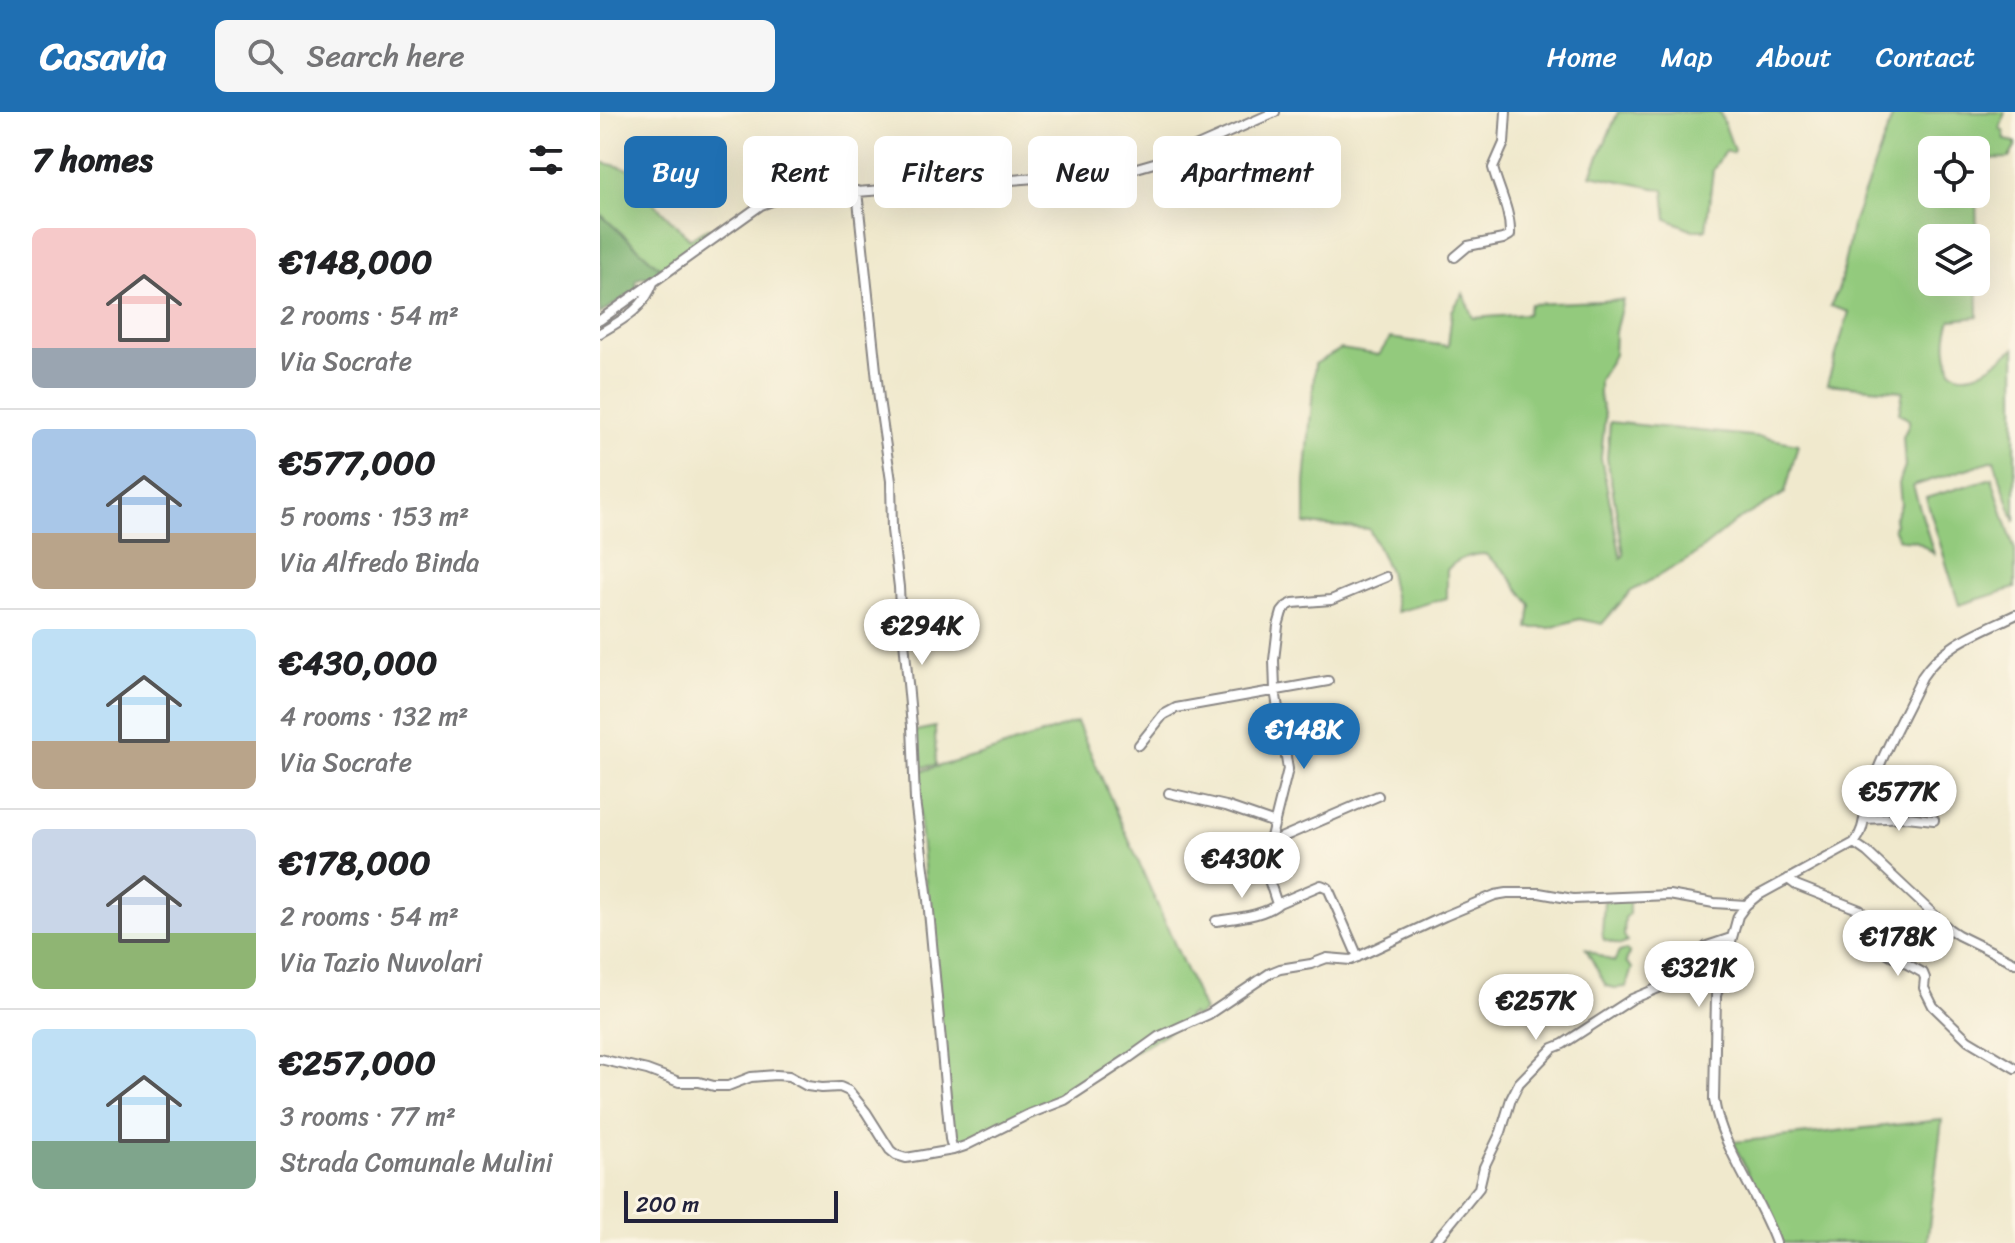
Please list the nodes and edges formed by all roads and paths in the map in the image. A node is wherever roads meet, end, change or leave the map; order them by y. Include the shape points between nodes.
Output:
1 (1275, 112) edge
2 (1506, 112) edge
3 (858, 191) edge
4 (858, 200) edge
5 (757, 208) edge
6 (1455, 257) dead end
7 (653, 283) junction
8 (600, 320) edge
9 (600, 333) edge
10 (1386, 577) dead end
11 (2015, 615) edge
12 (1328, 681) dead end
13 (1275, 690) junction
14 (1139, 745) dead end
15 (1169, 793) dead end
16 (1378, 796) dead end
17 (1864, 819) junction
18 (1934, 820) dead end
19 (1275, 823) junction
20 (1269, 843) junction
21 (1854, 843) junction
22 (1788, 879) junction
23 (1279, 903) junction
24 (1746, 905) junction
25 (1216, 921) dead end
26 (1731, 938) junction
27 (1358, 957) junction
28 (2015, 963) edge
29 (600, 1059) edge
30 (2015, 1068) edge
31 (953, 1150) junction
32 (1434, 1243) edge
33 (1776, 1243) edge

1 - 3 street via 1142,167
2 - 6 street via 1504,143 1493,168 1510,235 1468,246
4 - 31 street via 891,481 915,800
5 - 7 street
7 - 8 street
7 - 9 street via 640,306
10 - 13 street via 1331,600 1287,606 1278,626
11 - 17 street via 1948,649 1930,664 1869,792
12 - 13 street
13 - 14 street via 1176,708 1163,715
13 - 19 street via 1288,769
15 - 19 street
16 - 20 street
17 - 18 street
17 - 21 street
19 - 20 street
20 - 23 street via 1264,865
21 - 22 street
21 - 28 street via 1949,929
22 - 24 street
22 - 30 street via 1860,910 1869,941 1923,973 1933,1006 1976,1046
23 - 25 street
23 - 27 street via 1321,885 1328,888
24 - 26 street
24 - 27 street via 1669,895 1573,899 1507,893
26 - 32 street via 1707,946 1661,987 1553,1048 1531,1070 1511,1099 1479,1188
26 - 33 street via 1716,996 1716,1111
27 - 31 street via 1327,958 1270,973 1209,1014 1158,1037 1065,1100
29 - 31 street via 679,1082 728,1086 776,1075 807,1086 840,1087 849,1091 896,1155

